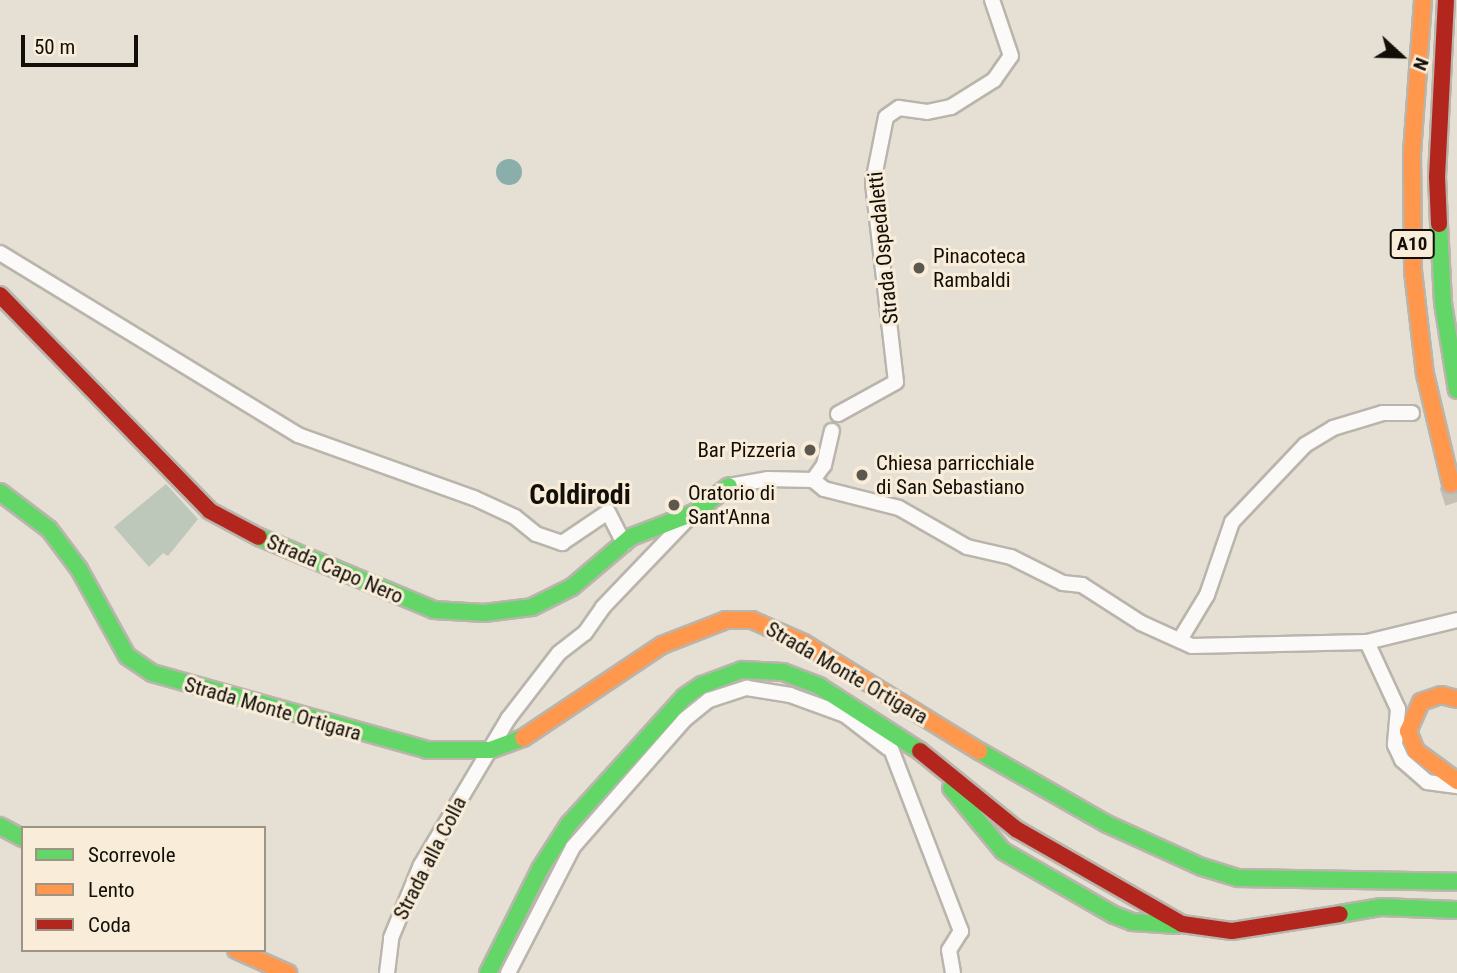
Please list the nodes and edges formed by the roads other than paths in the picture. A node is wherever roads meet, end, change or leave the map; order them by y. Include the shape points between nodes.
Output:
1 (992, 0) edge
2 (1423, 0) edge
3 (1446, 0) edge
4 (0, 253) edge
5 (0, 295) edge
6 (1457, 390) edge
7 (1412, 413) dead end
8 (838, 414) dead end
9 (832, 431) dead end
10 (813, 480) junction
11 (1451, 484) dead end
12 (729, 486) joint
13 (0, 492) edge
14 (694, 513) junction
15 (624, 544) junction
16 (1457, 620) edge
17 (1181, 638) junction
18 (1367, 642) junction
19 (878, 690) junction
20 (1457, 699) edge
21 (898, 710) dead end
22 (490, 750) junction
23 (933, 761) junction
24 (1457, 783) edge
25 (0, 826) edge
26 (21, 837) edge
27 (1457, 882) edge
28 (1413, 907) junction
29 (1457, 910) edge
30 (1457, 920) edge
31 (1182, 925) junction
32 (241, 952) edge
33 (288, 973) edge
34 (387, 973) edge
35 (488, 973) edge
36 (508, 973) edge
37 (953, 973) edge

1 - 8 street, Strada Ospedaletti via 1010,46 1007,67 981,91 951,107 892,110 886,117 873,165 896,379
2 - 11 main road, A10 via 1412,152 1413,271 1425,374
3 - 6 main road, A10 via 1437,177 1443,303
4 - 15 street via 298,435 474,498 555,541 576,537 608,512
5 - 15 main road, Strada Capo Nero via 193,498 272,544 335,572 434,610 484,613 532,607 572,587
7 - 17 street via 1383,413 1333,428 1305,445 1232,522 1207,596
9 - 10 street via 824,465
10 - 12 street via 767,479
10 - 17 street via 824,489 899,508 967,547 1012,557 1063,583 1082,585 1141,623
12 - 14 main road, Strada Capo Nero
13 - 22 main road, Strada Monte Ortigara via 49,529 79,569 127,656 152,673 427,751
14 - 15 main road, Strada Capo Nero
14 - 22 street, Strada alla Colla via 603,607 585,633 559,653
16 - 18 street
17 - 18 street via 1206,648 1297,640
18 - 24 street via 1398,709 1395,745 1402,760 1427,782
19 - 21 street
19 - 22 main road, Strada Monte Ortigara via 772,625 726,620 662,645 533,735
19 - 27 main road, Strada Monte Ortigara via 1107,824 1202,867 1238,878
20 - 24 main road via 1441,695 1421,702 1408,731 1416,751
22 - 34 street, Strada alla Colla via 422,865 391,938
23 - 31 main road via 1016,829
23 - 31 main road via 977,825 1003,851 1114,915 1150,925
23 - 35 main road via 884,724 802,678 743,670 702,685 684,697 569,824 540,869
25 - 26 main road
28 - 29 main road
28 - 30 main road
28 - 31 main road via 1381,907 1232,931
32 - 33 main road
36 - 37 street via 573,847 684,720 709,700 747,688 790,695 845,715 888,742 961,931 949,950

